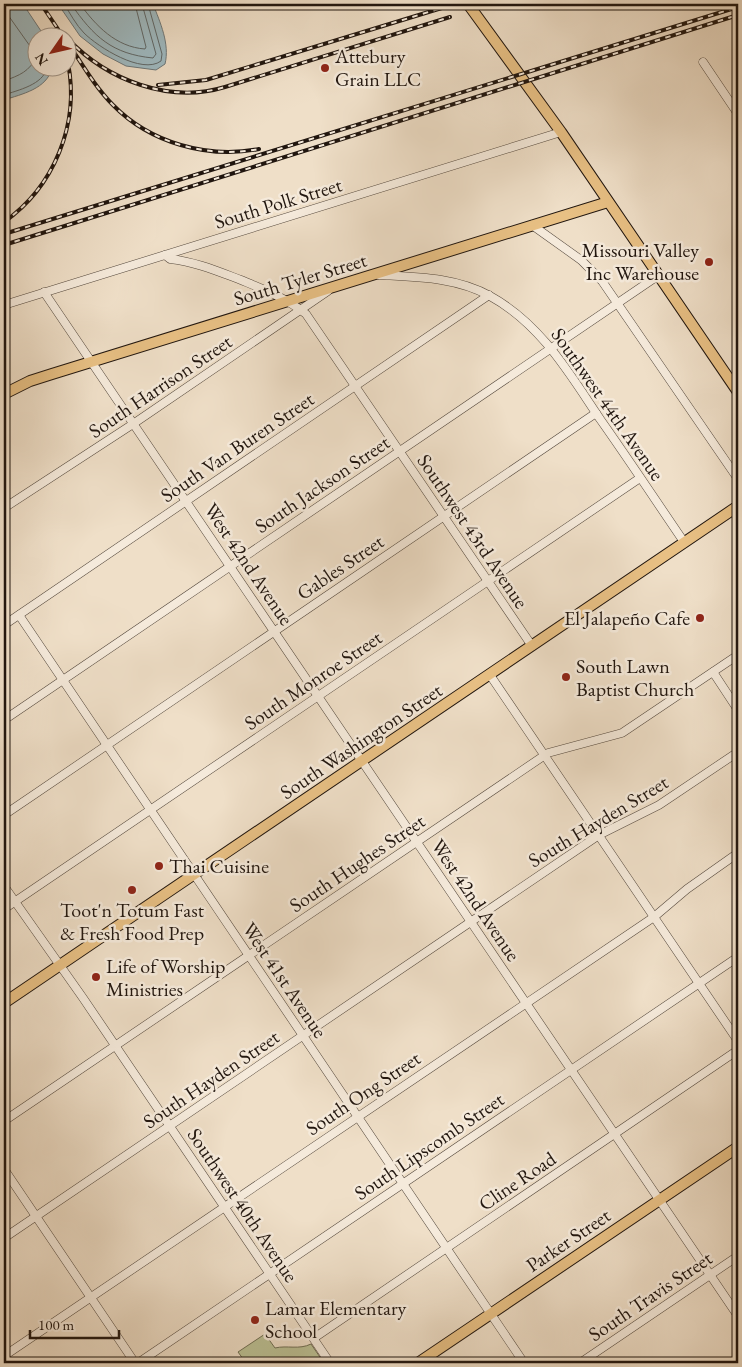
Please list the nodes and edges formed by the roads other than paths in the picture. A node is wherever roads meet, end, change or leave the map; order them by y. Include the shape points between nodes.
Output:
1 (468, 4) edge
2 (702, 62) dead end
3 (738, 114) edge
4 (561, 132) junction
5 (608, 202) junction
6 (532, 225) junction
7 (165, 255) junction
8 (374, 274) junction
9 (659, 276) junction
10 (332, 288) junction
11 (44, 292) junction
12 (489, 295) junction
13 (290, 301) junction
14 (619, 303) junction
15 (4, 304) edge
16 (301, 310) junction
17 (552, 348) junction
18 (91, 362) junction
19 (356, 386) junction
20 (738, 392) edge
21 (4, 394) edge
22 (596, 413) junction
23 (133, 424) junction
24 (400, 452) junction
25 (640, 478) junction
26 (738, 479) edge
27 (187, 502) junction
28 (738, 506) edge
29 (4, 508) edge
30 (444, 516) junction
31 (684, 542) junction
32 (230, 566) junction
33 (488, 581) junction
34 (19, 616) junction
35 (4, 625) edge
36 (274, 631) junction
37 (532, 646) junction
38 (738, 655) edge
39 (712, 672) junction
40 (490, 675) junction
41 (63, 680) junction
42 (319, 696) junction
43 (738, 710) edge
44 (4, 720) edge
45 (106, 745) junction
46 (738, 752) edge
47 (545, 755) junction
48 (363, 761) junction
49 (150, 810) junction
50 (4, 815) edge
51 (599, 836) junction
52 (417, 842) junction
53 (738, 853) edge
54 (194, 875) junction
55 (4, 886) edge
56 (14, 902) junction
57 (4, 909) edge
58 (654, 916) junction
59 (471, 921) junction
60 (248, 956) junction
61 (738, 957) edge
62 (60, 966) junction
63 (699, 983) junction
64 (526, 1002) junction
65 (4, 1004) edge
66 (303, 1037) junction
67 (738, 1041) edge
68 (116, 1046) junction
69 (738, 1050) edge
70 (571, 1070) junction
71 (357, 1116) junction
72 (4, 1121) edge
73 (170, 1126) junction
74 (615, 1134) junction
75 (738, 1147) edge
76 (4, 1169) edge
77 (403, 1184) junction
78 (660, 1200) junction
79 (224, 1206) junction
80 (36, 1216) junction
81 (4, 1238) edge
82 (446, 1248) junction
83 (738, 1256) edge
84 (270, 1274) junction
85 (710, 1275) junction
86 (91, 1297) junction
87 (491, 1313) junction
88 (738, 1316) edge
89 (314, 1338) junction
90 (4, 1356) edge
91 (136, 1363) edge
92 (330, 1363) edge
93 (418, 1363) edge
94 (524, 1363) edge
95 (580, 1363) edge

1 - 4 main road
2 - 3 street
4 - 5 main road
4 - 7 street, South Polk Street
5 - 6 main road, South Tyler Street
5 - 9 main road
6 - 8 main road, South Tyler Street
6 - 14 street via 581,260
7 - 11 street, South Polk Street
7 - 13 street, Southwest 43rd Avenue via 170,259 215,268
8 - 10 main road, South Tyler Street
8 - 12 street, Southwest 44th Avenue via 450,282
9 - 14 street, South Jackson Street
9 - 20 main road
10 - 13 main road, South Tyler Street
10 - 16 street, South Harrison Street
11 - 15 street, South Polk Street
11 - 18 street, West 42nd Avenue
12 - 17 street, Southwest 44th Avenue via 522,318
12 - 19 street, South Van Buren Street
13 - 16 street, Southwest 43rd Avenue
13 - 18 main road, South Tyler Street
14 - 17 street, South Jackson Street
14 - 26 street
16 - 19 street, Southwest 43rd Avenue
16 - 23 street, South Harrison Street
17 - 22 street, Southwest 44th Avenue
17 - 24 street, South Jackson Street
18 - 21 main road, South Tyler Street via 30,381
18 - 23 street, West 42nd Avenue
19 - 24 street, Southwest 43rd Avenue
19 - 27 street, South Van Buren Street
22 - 25 street, Southwest 44th Avenue
22 - 30 street, Gables Street
23 - 27 street, West 42nd Avenue
23 - 29 street, South Harrison Street
24 - 30 street, Southwest 43rd Avenue
24 - 32 street, South Jackson Street
25 - 31 street, Southwest 44th Avenue
25 - 33 street, South Monroe Street
27 - 32 street, West 42nd Avenue
27 - 34 street, South Van Buren Street
28 - 31 main road, South Washington Street
30 - 33 street, Southwest 43rd Avenue
30 - 36 street, Gables Street
31 - 37 main road, South Washington Street
32 - 36 street, West 42nd Avenue
32 - 41 street, South Jackson Street
33 - 37 street, Southwest 43rd Avenue
33 - 42 street, South Monroe Street
34 - 35 street, South Van Buren Street
34 - 41 street, West 41st Avenue
36 - 42 street, West 42nd Avenue
36 - 45 street, Gables Street
37 - 40 main road, South Washington Street
38 - 39 street, South Hughes Street
39 - 43 street
39 - 47 street, South Hughes Street via 622,733
40 - 47 street
40 - 48 main road, South Washington Street
41 - 44 street, South Jackson Street
41 - 45 street, West 41st Avenue
42 - 48 street, West 42nd Avenue
42 - 49 street, South Monroe Street
45 - 49 street, West 41st Avenue
45 - 50 street, Gables Street
46 - 51 street, South Hayden Street via 659,805
47 - 51 street
47 - 52 street, South Hughes Street
48 - 52 street, West 42nd Avenue
48 - 54 main road, South Washington Street
49 - 54 street, West 41st Avenue
49 - 56 street, South Monroe Street
51 - 58 street
51 - 59 street, South Hayden Street
52 - 59 street, West 42nd Avenue
52 - 60 street, South Hughes Street
53 - 58 street, South Ong Street
54 - 60 street, West 41st Avenue
54 - 62 main road, South Washington Street
55 - 56 street, Southwest 40th Avenue
56 - 57 street, South Monroe Street
56 - 62 street, Southwest 40th Avenue
58 - 63 street
58 - 64 street, South Ong Street
59 - 64 street, West 42nd Avenue
59 - 66 street, South Hayden Street
60 - 66 street, West 41st Avenue
60 - 68 street, South Hughes Street
61 - 63 street, South Lipscomb Street
62 - 65 main road, South Washington Street
62 - 68 street, Southwest 40th Avenue
63 - 67 street
63 - 70 street, South Lipscomb Street
64 - 70 street, West 42nd Avenue
64 - 71 street, South Ong Street
66 - 71 street, West 41st Avenue
66 - 73 street, South Hayden Street
68 - 72 street, South Hughes Street
68 - 73 street, Southwest 40th Avenue
69 - 74 street, Cline Road
70 - 74 street, West 42nd Avenue
70 - 77 street, South Lipscomb Street
71 - 77 street, West 41st Avenue
71 - 79 street, South Ong Street
73 - 79 street, Southwest 40th Avenue
73 - 80 street, South Hayden Street
74 - 78 street, West 42nd Avenue
74 - 82 street, Cline Road
75 - 78 main road, Parker Street
76 - 80 street
77 - 82 street, West 41st Avenue
77 - 84 street, South Lipscomb Street
78 - 85 street, West 42nd Avenue
78 - 87 main road, Parker Street
79 - 84 street, Southwest 40th Avenue
79 - 86 street, South Ong Street
80 - 81 street, South Hayden Street
80 - 86 street
82 - 87 street, West 41st Avenue
82 - 89 street, Cline Road
83 - 85 street, South Travis Street
84 - 89 street, Southwest 40th Avenue
84 - 91 street, South Lipscomb Street
85 - 88 street, West 42nd Avenue
85 - 95 street, South Travis Street
86 - 90 street, South Ong Street
86 - 91 street
87 - 93 main road, Parker Street
87 - 94 street, West 41st Avenue
89 - 92 street, Southwest 40th Avenue

